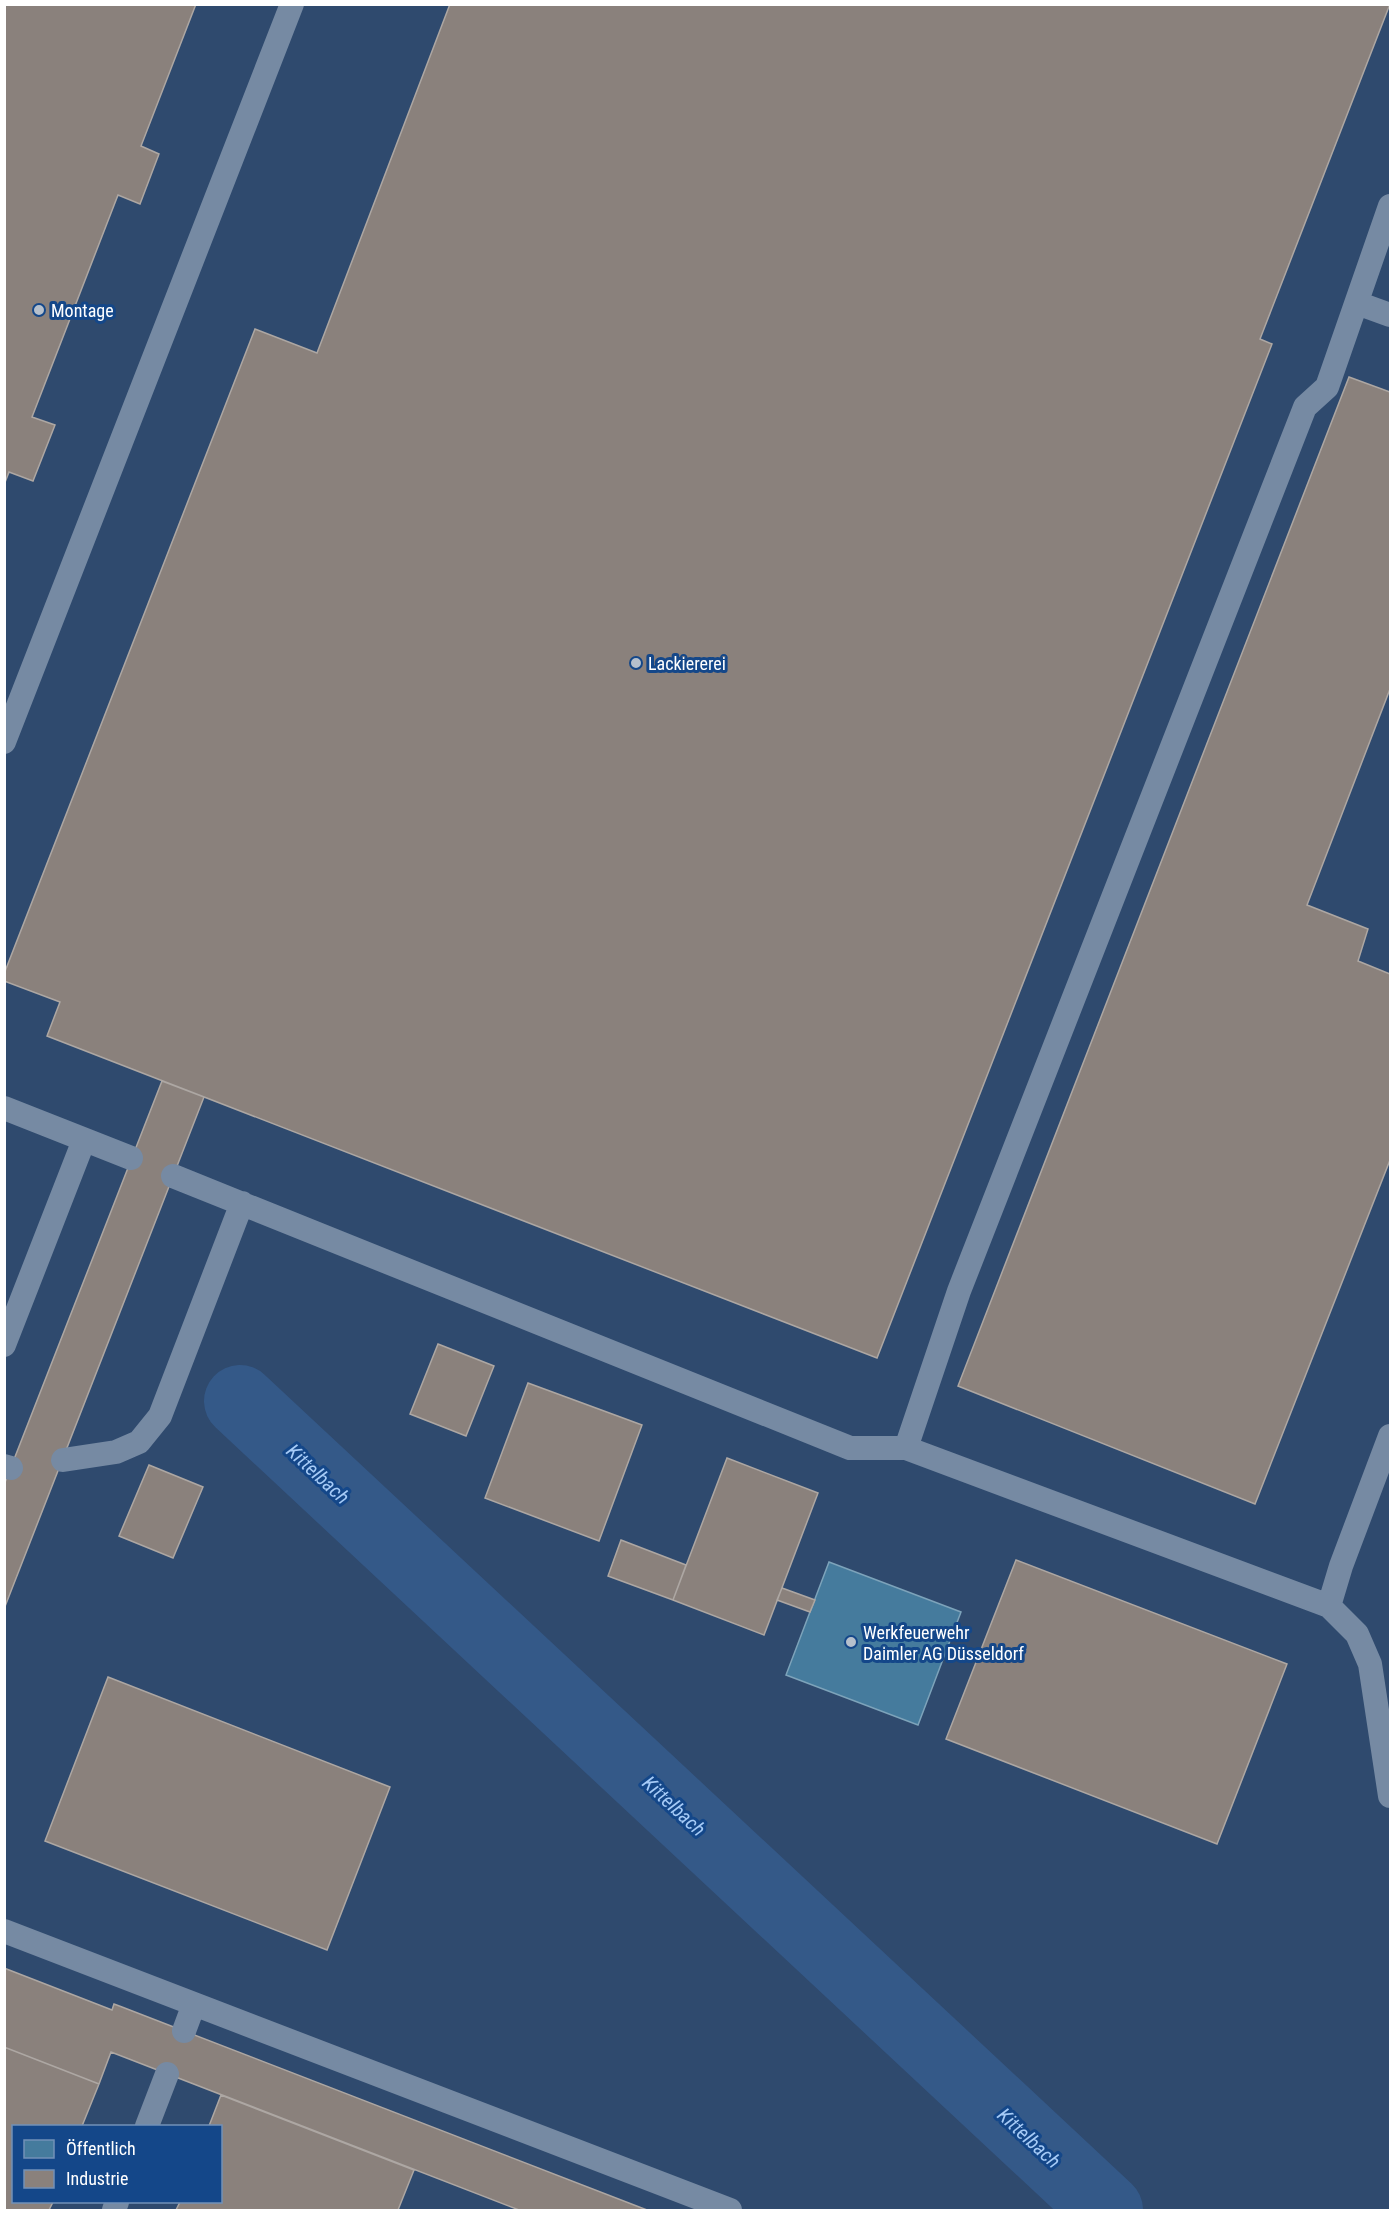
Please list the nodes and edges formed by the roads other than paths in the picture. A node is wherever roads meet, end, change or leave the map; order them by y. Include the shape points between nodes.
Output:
1 (292, 4) edge
2 (1390, 206) edge
3 (1357, 303) junction
4 (1390, 315) edge
5 (4, 742) edge
6 (4, 1108) edge
7 (84, 1140) junction
8 (131, 1158) dead end
9 (173, 1176) dead end
10 (242, 1203) junction
11 (4, 1345) edge
12 (1390, 1436) edge
13 (906, 1448) junction
14 (63, 1460) dead end
15 (1329, 1606) junction
16 (1390, 1796) edge
17 (4, 1931) edge
18 (194, 2004) junction
19 (184, 2031) dead end
20 (167, 2074) dead end
21 (148, 2125) edge
22 (730, 2211) edge

1 - 5 lane
2 - 3 lane
3 - 4 lane
3 - 13 lane via 1327,387 1305,407 959,1291
6 - 7 lane
7 - 8 lane
7 - 11 lane
9 - 10 lane
10 - 13 lane via 850,1448
10 - 14 lane via 160,1416 131,1446
12 - 15 lane
13 - 15 lane
15 - 16 lane via 1357,1634 1370,1664
17 - 18 lane
18 - 19 lane
18 - 22 lane
20 - 21 lane

